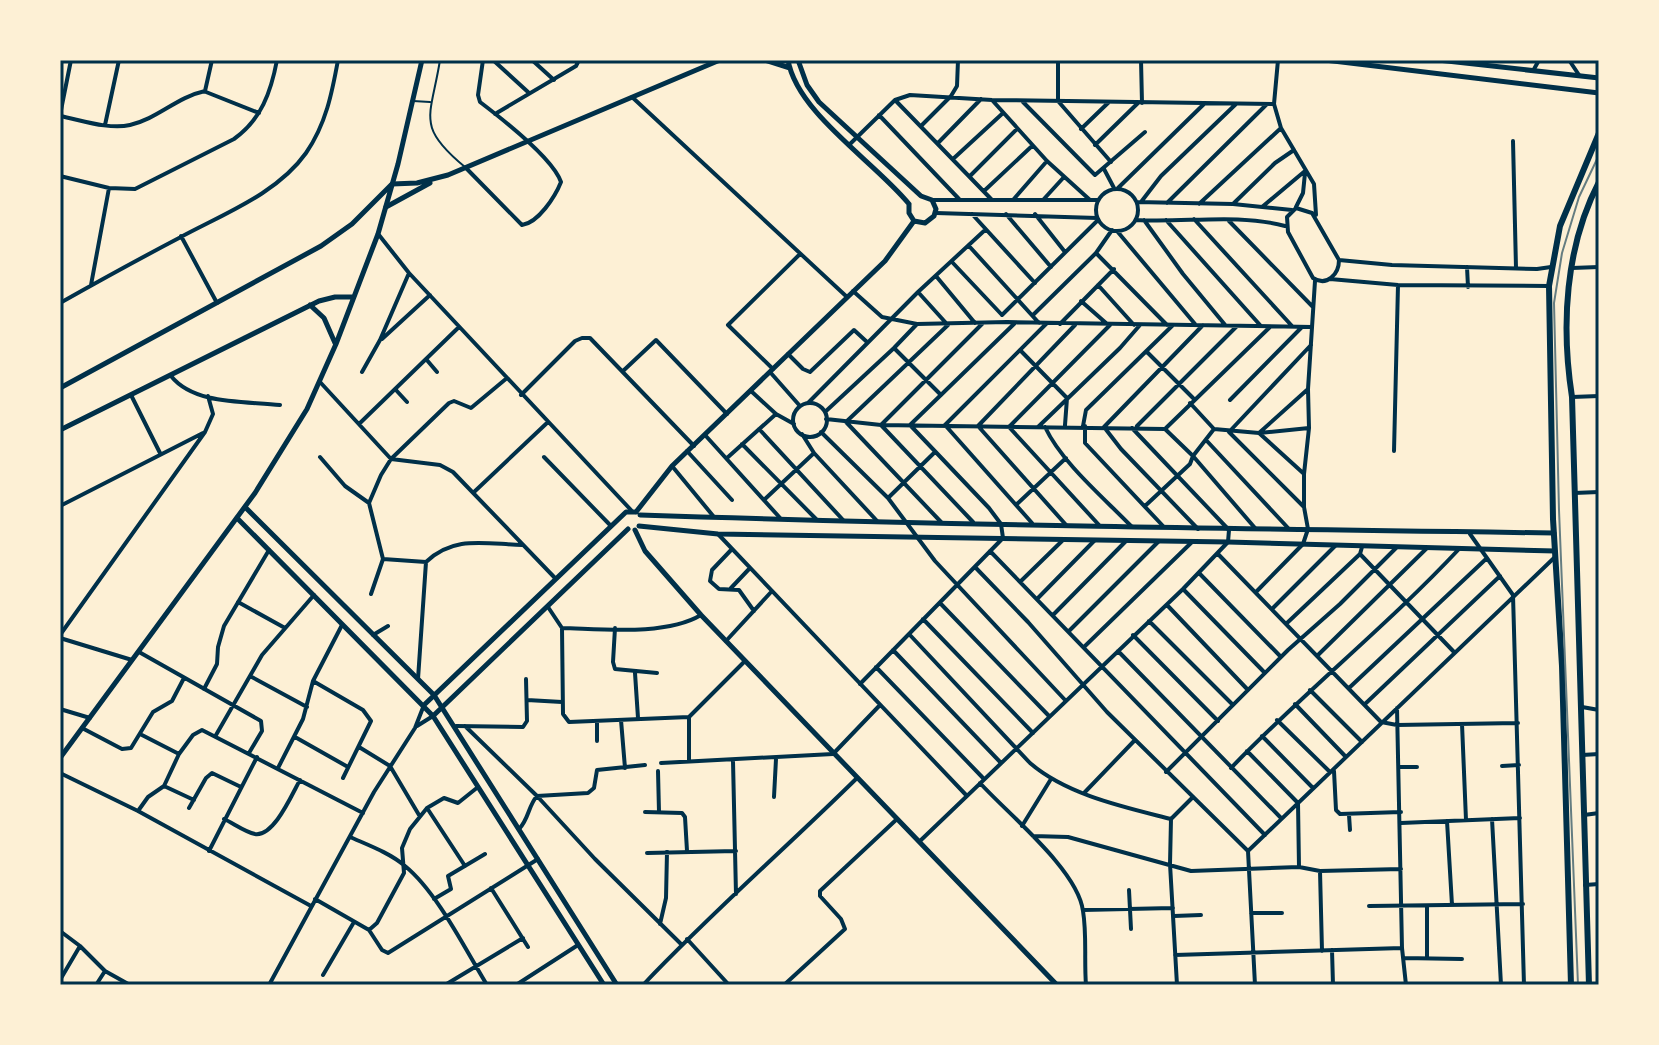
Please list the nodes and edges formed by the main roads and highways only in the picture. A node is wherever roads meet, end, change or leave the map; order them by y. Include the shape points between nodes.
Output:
1 (1599, 133) edge
2 (1599, 182) edge
3 (1571, 985) edge
4 (1589, 985) edge

1 - 3 main road via 1566,211 1549,286
2 - 4 main road via 1572,268 1566,338

